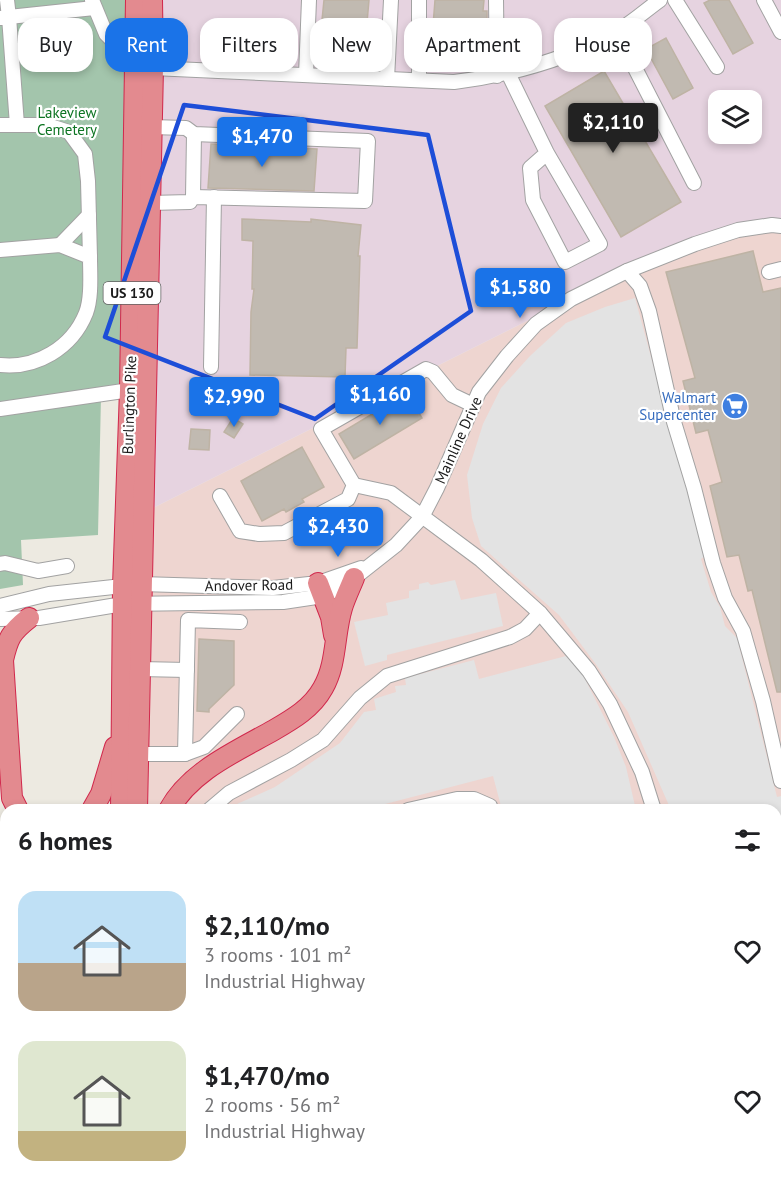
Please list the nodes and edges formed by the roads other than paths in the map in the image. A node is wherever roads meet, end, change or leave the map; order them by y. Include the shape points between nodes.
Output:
1 (7, 0) edge
2 (136, 0) edge
3 (152, 0) edge
4 (309, 0) edge
5 (391, 0) edge
6 (419, 0) edge
7 (496, 0) edge
8 (660, 0) edge
9 (675, 0) edge
10 (764, 0) edge
11 (93, 4) edge
12 (4, 18) edge
13 (138, 18) edge
14 (150, 18) edge
15 (634, 18) edge
16 (105, 32) edge
17 (781, 32) edge
18 (554, 58) edge
19 (717, 67) dead end
20 (188, 68) edge
21 (144, 72) edge
22 (145, 72) edge
23 (637, 72) edge
24 (503, 74) junction
25 (306, 75) junction
26 (387, 79) junction
27 (419, 80) junction
28 (0, 125) edge
29 (17, 125) junction
30 (151, 127) junction
31 (194, 134) junction
32 (547, 153) junction
33 (694, 183) dead end
34 (193, 197) junction
35 (214, 197) junction
36 (150, 203) junction
37 (89, 214) junction
38 (781, 226) edge
39 (60, 245) junction
40 (0, 250) edge
41 (90, 257) junction
42 (627, 271) junction
43 (0, 365) edge
44 (211, 367) dead end
45 (130, 390) junction
46 (473, 405) junction
47 (0, 409) edge
48 (354, 485) junction
49 (219, 496) dead end
50 (422, 517) junction
51 (0, 564) edge
52 (67, 566) dead end
53 (361, 572) junction
54 (321, 589) junction
55 (132, 595) junction
56 (0, 606) edge
57 (540, 613) junction
58 (29, 618) junction
59 (0, 619) edge
60 (240, 622) dead end
61 (336, 644) junction
62 (140, 669) junction
63 (187, 670) junction
64 (237, 714) dead end
65 (122, 724) junction
66 (138, 754) junction
67 (185, 754) junction
68 (781, 781) edge
69 (15, 804) edge
70 (95, 804) edge
71 (121, 804) edge
72 (137, 804) edge
73 (173, 804) edge
74 (216, 804) edge
75 (434, 804) edge
76 (485, 804) edge
77 (652, 804) edge

1 - 12 street
2 - 13 highway, Burlington Pike / US 130
3 - 14 highway, Burlington Pike / US 130
4 - 25 street
5 - 26 street
6 - 27 street
7 - 24 street
8 - 15 street
9 - 19 street
10 - 17 street
11 - 12 street
11 - 16 street
12 - 29 street
18 - 24 street
20 - 25 street
21 - 45 highway, Burlington Pike / US 130
22 - 30 highway, Burlington Pike / US 130
23 - 33 street
24 - 27 street via 454,82
24 - 32 street
25 - 26 street
26 - 27 street
28 - 29 street
29 - 37 street via 47,125 69,132 85,154
30 - 31 street via 186,128
30 - 36 highway, Burlington Pike / US 130
31 - 34 street
31 - 35 street via 368,141 365,201
32 - 32 street via 600,244 565,262 533,200 530,168
34 - 35 street
34 - 36 street via 190,202
35 - 44 street
36 - 55 highway, Burlington Pike / US 130
37 - 39 street
37 - 41 street
38 - 42 street, Mainline Drive via 738,230
39 - 40 street
39 - 41 street
41 - 43 street via 86,312 73,336 46,358 16,367
42 - 46 street, Mainline Drive via 571,299 536,324 500,365
42 - 68 street via 640,286 649,311 674,422 713,563 725,598 743,631
45 - 47 street
45 - 55 highway, Burlington Pike / US 130
46 - 48 street via 452,395 426,369 321,429
46 - 50 street, Mainline Drive
48 - 49 street via 348,499 284,533 240,531
48 - 50 street via 392,493
50 - 53 street, Mainline Drive via 396,545
50 - 57 street via 488,566
51 - 52 street via 38,571
53 - 54 street, Andover Road
53 - 54 street, Andover Road via 344,586
53 - 61 highway via 342,609
54 - 55 street, Andover Road
54 - 55 street, Andover Road via 284,602
54 - 61 highway
55 - 56 street, Andover Road via 49,594
55 - 58 street, Andover Road
55 - 62 highway, Burlington Pike / US 130
55 - 65 highway, Burlington Pike / US 130
57 - 74 street via 510,637 387,676 360,698 323,740
57 - 77 street via 589,671 610,704 628,738
58 - 59 street, Andover Road
58 - 69 highway via 8,639 3,660
60 - 63 street via 188,620
61 - 73 highway via 323,688 309,706 202,773
62 - 63 street
62 - 66 highway, Burlington Pike / US 130
63 - 67 street
64 - 67 street via 204,747
65 - 70 highway
65 - 71 highway, Burlington Pike / US 130
66 - 67 street
66 - 72 highway, Burlington Pike / US 130
75 - 76 street via 474,799

